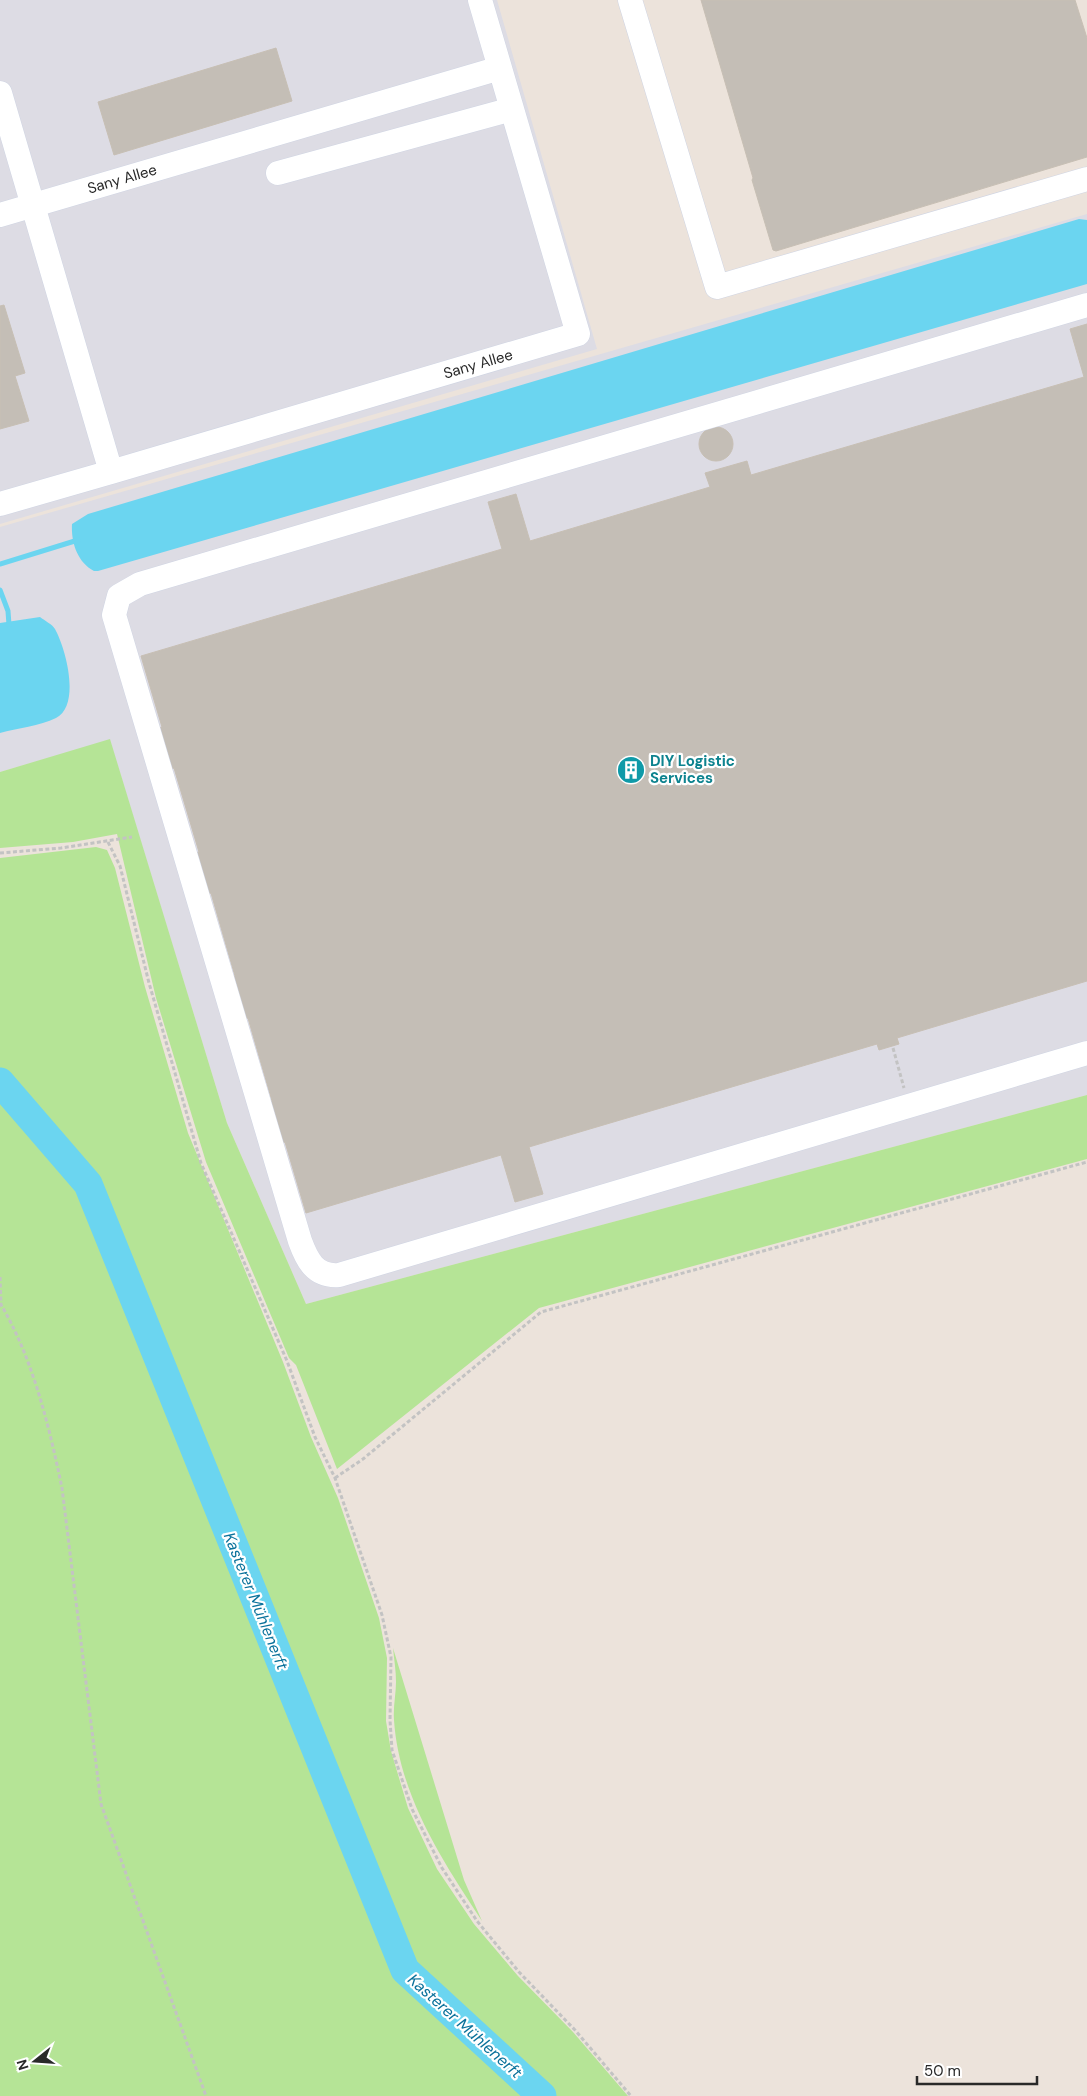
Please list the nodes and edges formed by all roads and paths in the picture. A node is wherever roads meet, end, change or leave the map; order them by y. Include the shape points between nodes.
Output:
1 (480, 0) edge
2 (630, 0) edge
3 (500, 68) junction
4 (0, 92) edge
5 (512, 108) junction
6 (278, 173) dead end
7 (1087, 178) edge
8 (33, 205) junction
9 (0, 214) edge
10 (1087, 305) edge
11 (112, 472) junction
12 (0, 504) edge
13 (132, 837) dead end
14 (108, 842) junction
15 (0, 853) edge
16 (892, 1048) dead end
17 (1087, 1053) edge
18 (910, 1107) junction
19 (1087, 1162) edge
20 (0, 1277) edge
21 (1, 1305) edge
22 (335, 1478) junction
23 (206, 2096) edge
24 (631, 2096) edge

1 - 3 street, Sany Allee
2 - 7 street via 717,287
3 - 5 street, Sany Allee
3 - 8 street, Sany Allee
4 - 8 street
5 - 6 street
5 - 11 street, Sany Allee via 578,334
8 - 9 street, Sany Allee
8 - 11 street
10 - 18 street via 140,584 119,596 116,603 114,615 118,633 304,1252 311,1266 323,1274 339,1276
11 - 12 street, Sany Allee
13 - 14 path
14 - 15 path
14 - 22 path via 120,866 149,983 201,1163
16 - 18 path
17 - 18 street
19 - 22 path via 541,1312 363,1459
20 - 21 path
21 - 23 path via 34,1383 62,1488 100,1804
22 - 24 path via 382,1615 391,1657 392,1750 412,1809 442,1868 477,1921

